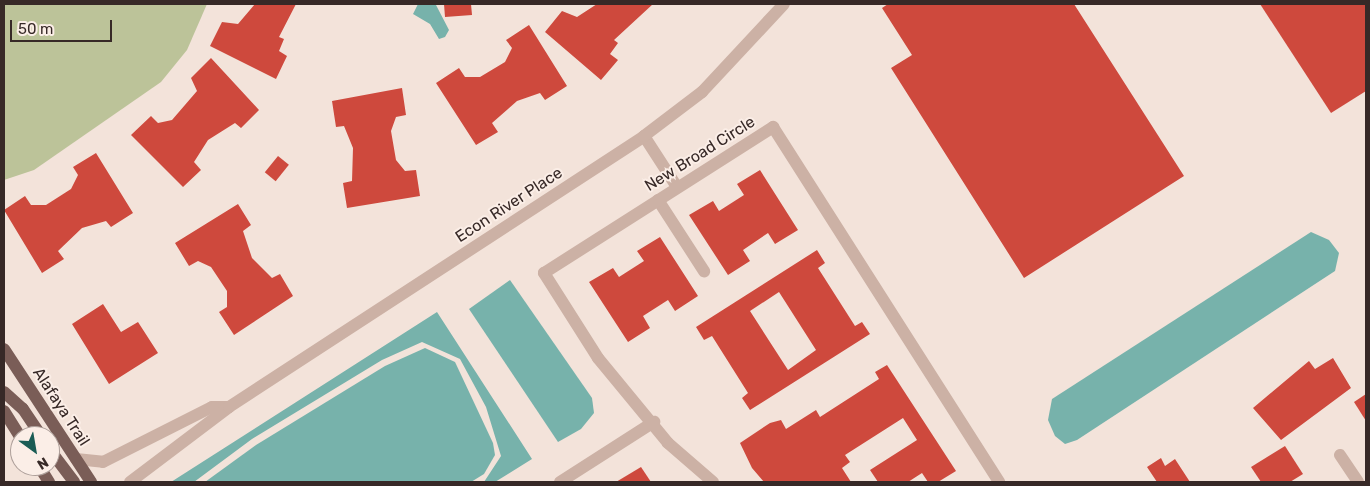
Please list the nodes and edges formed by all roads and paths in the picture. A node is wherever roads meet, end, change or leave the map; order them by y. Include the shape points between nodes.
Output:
1 (784, 4) edge
2 (644, 136) junction
3 (677, 187) junction
4 (658, 200) junction
5 (704, 271) dead end
6 (4, 349) edge
7 (4, 392) edge
8 (229, 407) junction
9 (4, 412) edge
10 (654, 422) junction
11 (13, 426) edge
12 (34, 426) edge
13 (1340, 455) dead end
14 (76, 459) junction
15 (60, 463) edge
16 (74, 482) edge
17 (91, 482) edge
18 (130, 482) edge
19 (560, 482) edge
20 (713, 482) edge
21 (999, 482) edge
22 (1358, 482) edge

1 - 2 street, Econ River Place via 702,92
2 - 3 street
2 - 8 street, Econ River Place
3 - 4 street, New Broad Circle
3 - 21 street, New Broad Circle via 773,127
4 - 5 street
4 - 10 street, New Broad Circle via 544,273 598,358
6 - 14 main road, Alafaya Trail
7 - 12 main road
8 - 14 street, Econ River Place via 212,407 103,462
8 - 18 street, Econ River Place
9 - 11 main road
10 - 19 street
10 - 20 street, New Broad Circle via 690,465
13 - 22 street
14 - 17 main road, Alafaya Trail
15 - 16 main road

